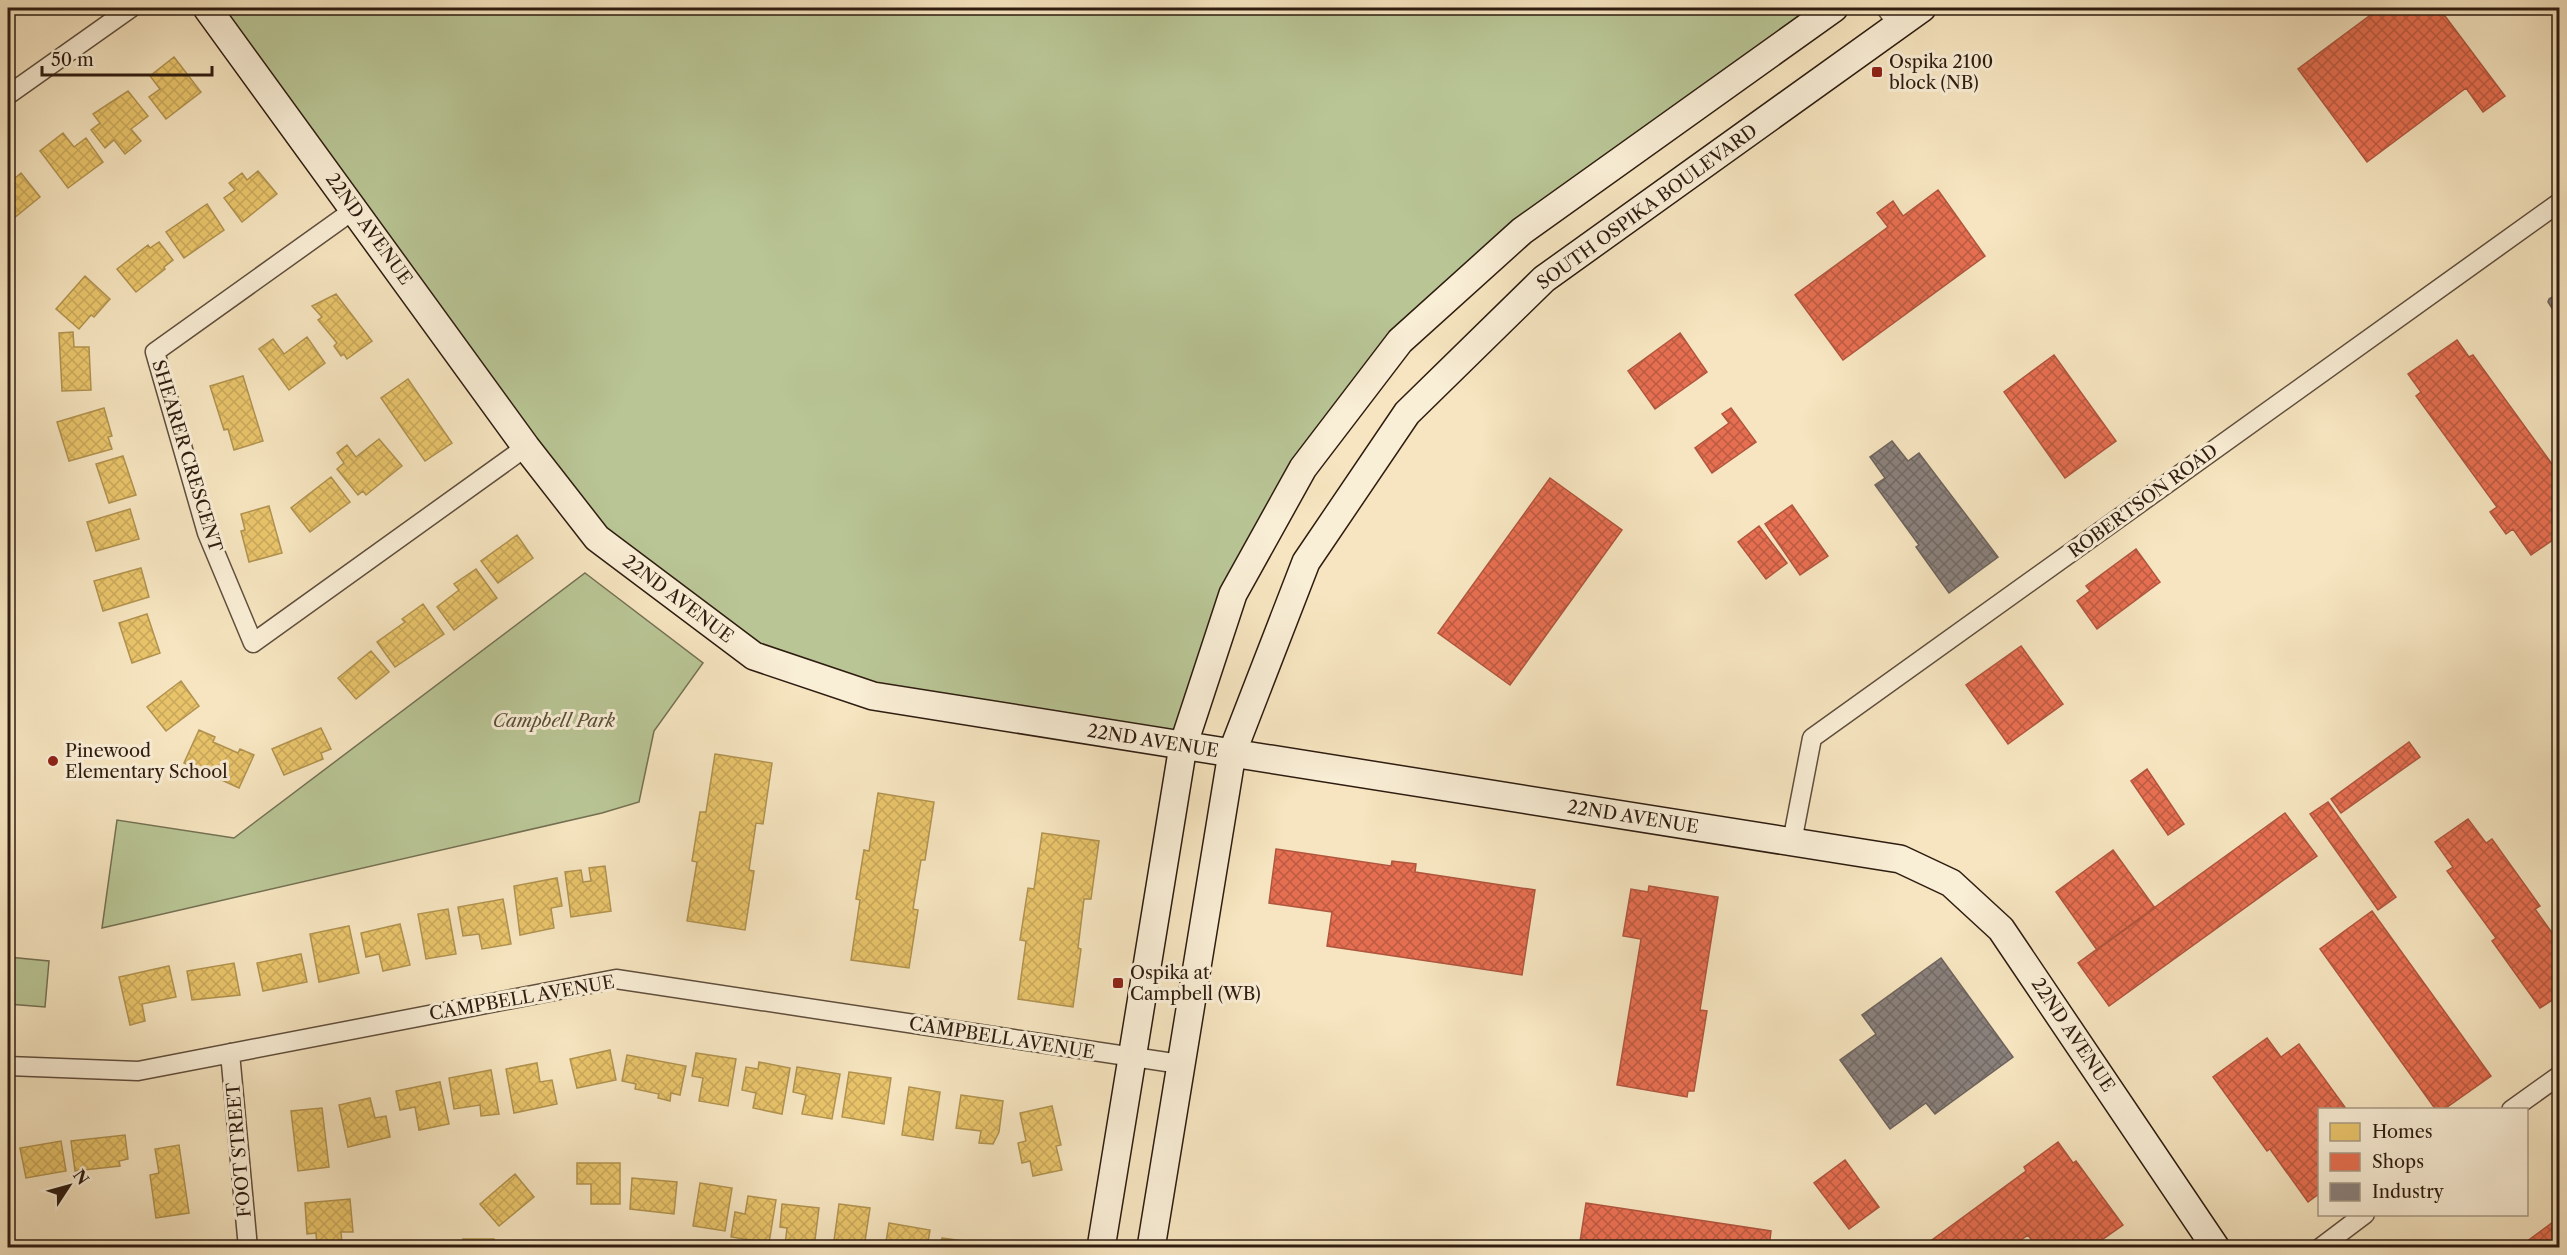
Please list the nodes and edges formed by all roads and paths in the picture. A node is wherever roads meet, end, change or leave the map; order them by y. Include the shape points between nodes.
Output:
1 (131, 8) edge
2 (207, 8) edge
3 (1834, 8) edge
4 (1922, 8) edge
5 (1892, 16) edge
6 (8, 95) edge
7 (2559, 202) edge
8 (355, 208) junction
9 (526, 447) junction
10 (1183, 746) junction
11 (1232, 753) junction
12 (1792, 842) junction
13 (230, 1053) junction
14 (1131, 1058) junction
15 (1180, 1064) junction
16 (8, 1066) edge
17 (2559, 1075) edge
18 (2514, 1108) edge
19 (2364, 1216) edge
20 (248, 1248) edge
21 (1101, 1248) edge
22 (1151, 1248) edge
23 (2216, 1248) edge
24 (2320, 1248) edge

1 - 6 street
2 - 8 main road, 22ND AVENUE
3 - 10 main road via 1522,231 1400,341 1303,468 1233,594
4 - 5 main road, SOUTH OSPIKA BOULEVARD
5 - 11 main road, SOUTH OSPIKA BOULEVARD via 1544,279 1407,413 1306,562
7 - 12 street, ROBERTSON ROAD via 1812,738
8 - 9 main road, 22ND AVENUE
8 - 9 street, SHEARER CRESCENT via 155,352 207,533 253,644
9 - 10 main road, 22ND AVENUE via 597,538 754,656 873,696
10 - 11 main road, 22ND AVENUE
10 - 14 main road
11 - 12 main road, 22ND AVENUE
11 - 15 main road, SOUTH OSPIKA BOULEVARD
12 - 23 main road, 22ND AVENUE via 1900,859 1951,883 2001,929
13 - 14 street, CAMPBELL AVENUE via 616,979
13 - 16 street, CAMPBELL AVENUE via 138,1071
13 - 20 street, FOOT STREET
14 - 15 street, CAMPBELL AVENUE
14 - 21 main road
15 - 22 main road, SOUTH OSPIKA BOULEVARD
17 - 18 street
19 - 24 street

